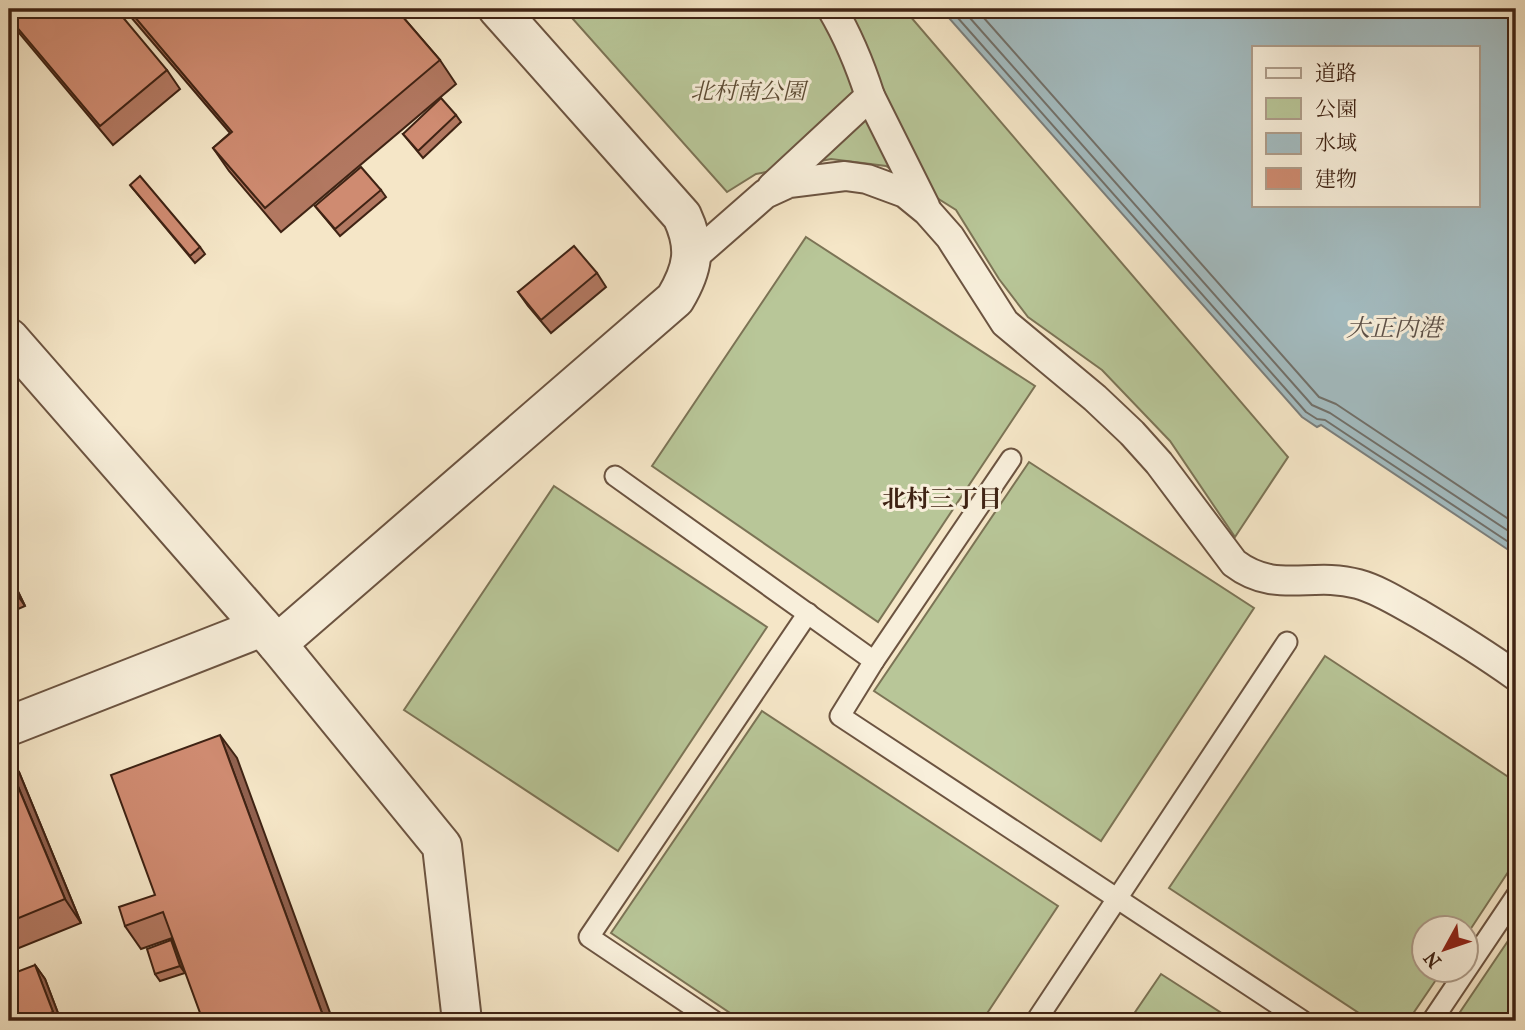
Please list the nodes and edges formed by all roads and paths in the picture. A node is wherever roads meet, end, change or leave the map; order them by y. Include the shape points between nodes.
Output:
1 (498, 9) edge
2 (832, 9) edge
3 (870, 96) junction
4 (765, 194) junction
5 (927, 211) junction
6 (692, 258) junction
7 (9, 338) edge
8 (1012, 459) dead end
9 (615, 477) dead end
10 (808, 613) junction
11 (270, 636) junction
12 (1287, 642) dead end
13 (874, 661) junction
14 (1516, 676) edge
15 (9, 726) edge
16 (1516, 897) edge
17 (1118, 898) junction
18 (462, 1021) edge
19 (714, 1021) edge
20 (1036, 1021) edge
21 (1303, 1021) edge
22 (1433, 1021) edge

1 - 6 street via 682,216 690,234
2 - 3 street via 860,64
3 - 4 street
3 - 5 street
4 - 5 street via 789,183 845,176 905,193
4 - 6 street
5 - 14 street via 956,245 1005,323 1132,433 1234,563 1248,574 1275,582 1316,578 1359,584 1440,626
6 - 11 street via 675,299
7 - 11 street
8 - 13 lane
9 - 10 lane
10 - 13 lane
10 - 19 lane via 590,936
11 - 15 street
11 - 18 street via 442,846
12 - 17 lane
13 - 17 lane via 840,716
16 - 22 lane
17 - 20 lane
17 - 21 lane

